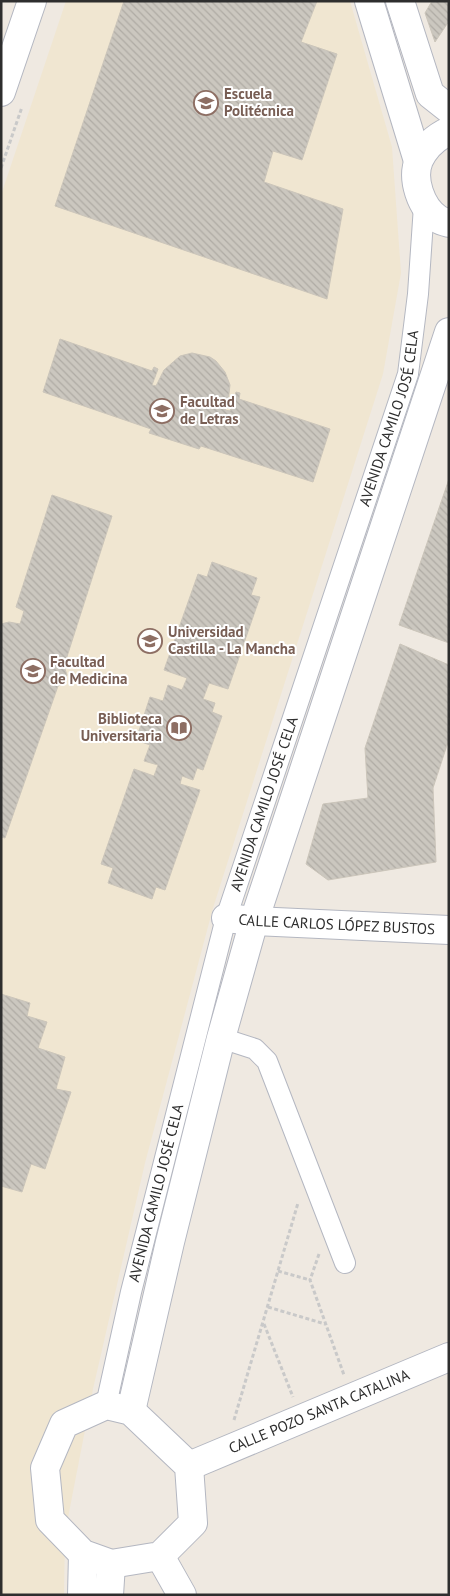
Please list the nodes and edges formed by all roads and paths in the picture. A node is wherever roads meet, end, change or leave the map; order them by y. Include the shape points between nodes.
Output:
1 (32, 1) edge
2 (369, 1) edge
3 (400, 1) edge
4 (1, 92) edge
5 (449, 109) edge
6 (449, 131) edge
7 (418, 161) junction
8 (424, 206) junction
9 (449, 223) edge
10 (449, 332) edge
11 (226, 918) junction
12 (254, 921) junction
13 (449, 930) edge
14 (221, 1038) junction
15 (300, 1196) dead end
16 (322, 1246) dead end
17 (345, 1263) dead end
18 (278, 1271) junction
19 (310, 1280) junction
20 (268, 1307) junction
21 (263, 1322) junction
22 (326, 1324) junction
23 (449, 1357) edge
24 (352, 1397) junction
25 (118, 1408) junction
26 (302, 1418) junction
27 (226, 1450) junction
28 (189, 1466) junction
29 (83, 1554) junction
30 (160, 1556) junction
31 (111, 1564) junction
32 (82, 1595) edge
33 (109, 1595) edge
34 (182, 1595) edge

1 - 4 street
2 - 7 street
3 - 5 street via 430,94
6 - 7 street via 433,139
7 - 8 street via 416,184
8 - 9 street via 438,219
8 - 11 street, AVENIDA CAMILO JOSÉ CELA via 408,374
10 - 12 street, AVENIDA CAMILO JOSÉ CELA
11 - 12 street, CALLE CARLOS LÓPEZ BUSTOS
11 - 25 street, AVENIDA CAMILO JOSÉ CELA via 138,1264 126,1320
12 - 13 street, CALLE CARLOS LÓPEZ BUSTOS
12 - 14 street, AVENIDA CAMILO JOSÉ CELA
14 - 17 street via 255,1049 267,1061
14 - 25 street, AVENIDA CAMILO JOSÉ CELA via 170,1242
15 - 18 path
16 - 19 path
18 - 19 path
18 - 20 path
19 - 22 path
20 - 21 path
20 - 22 path
21 - 26 path
21 - 27 path
22 - 24 path
23 - 24 street, CALLE POZO SANTA CATALINA
24 - 26 street, CALLE POZO SANTA CATALINA
25 - 28 street
25 - 29 street via 64,1424 44,1468 50,1520
26 - 27 street, CALLE POZO SANTA CATALINA
27 - 28 street, CALLE POZO SANTA CATALINA
28 - 30 street via 193,1523
29 - 31 street
29 - 32 street
30 - 31 street
30 - 34 street
31 - 33 street

